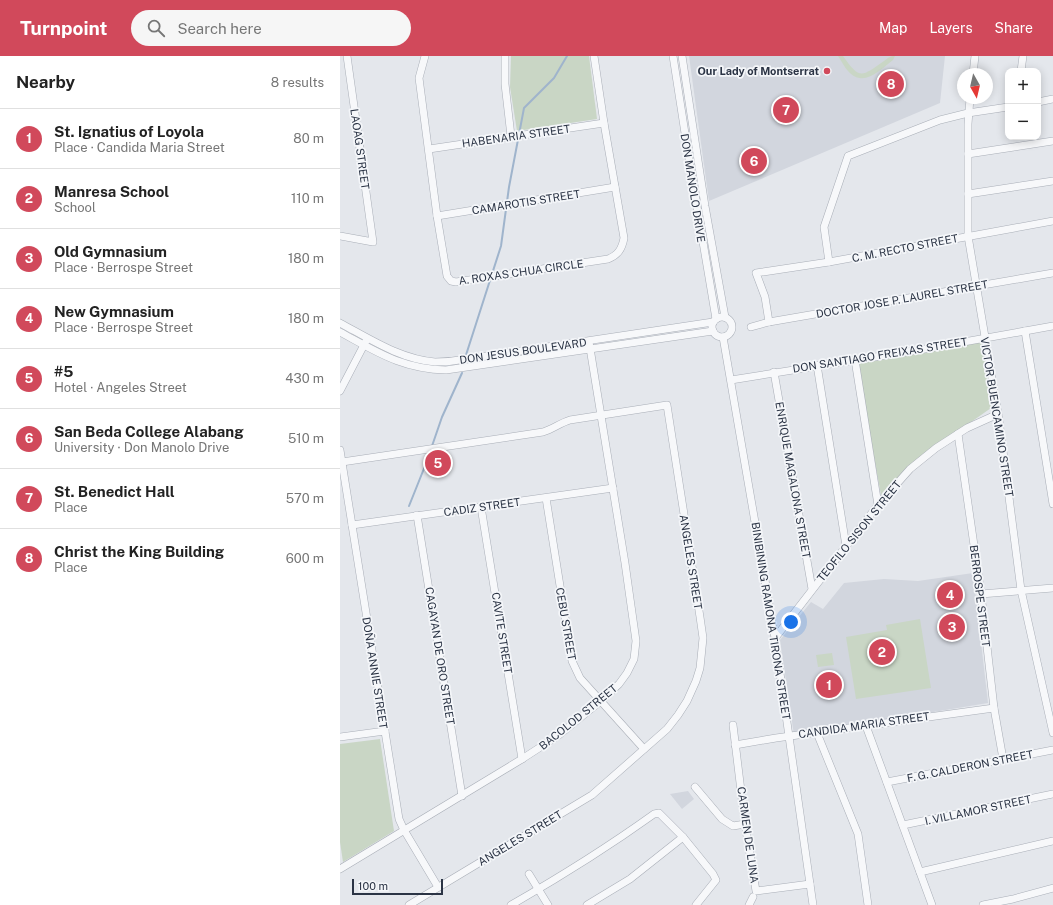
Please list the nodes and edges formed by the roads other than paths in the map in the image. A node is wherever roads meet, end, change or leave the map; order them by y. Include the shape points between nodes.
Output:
1 (347, 56) edge
2 (425, 56) edge
3 (506, 56) edge
4 (594, 56) edge
5 (673, 56) edge
6 (682, 56) edge
7 (975, 56) edge
8 (1023, 56) edge
9 (683, 65) junction
10 (675, 66) junction
11 (974, 68) edge
12 (1021, 68) edge
13 (1053, 99) edge
14 (1041, 101) edge
15 (969, 104) edge
16 (1005, 107) edge
17 (968, 113) junction
18 (604, 123) junction
19 (516, 135) junction
20 (1053, 140) edge
21 (428, 149) junction
22 (968, 154) junction
23 (698, 158) junction
24 (688, 159) junction
25 (1053, 181) edge
26 (615, 187) junction
27 (968, 194) junction
28 (436, 216) junction
29 (1053, 221) edge
30 (340, 236) edge
31 (968, 236) junction
32 (829, 262) junction
33 (1053, 273) edge
34 (976, 286) junction
35 (725, 317) junction
36 (714, 320) junction
37 (340, 322) edge
38 (770, 322) junction
39 (1053, 326) edge
40 (751, 327) dead end
41 (713, 331) junction
42 (1025, 331) junction
43 (340, 332) edge
44 (723, 337) junction
45 (985, 337) junction
46 (367, 338) junction
47 (588, 342) junction
48 (364, 345) junction
49 (590, 350) junction
50 (855, 360) junction
51 (816, 365) junction
52 (774, 372) junction
53 (731, 380) junction
54 (340, 391) edge
55 (998, 414) junction
56 (601, 415) junction
57 (958, 434) junction
58 (340, 450) edge
59 (342, 462) junction
60 (613, 488) junction
61 (546, 498) junction
62 (1053, 504) edge
63 (878, 505) junction
64 (481, 507) junction
65 (417, 515) junction
66 (352, 525) junction
67 (846, 546) junction
68 (1053, 588) edge
69 (812, 589) junction
70 (1021, 590) junction
71 (981, 594) junction
72 (775, 638) junction
73 (602, 700) junction
74 (994, 708) junction
75 (733, 725) dead end
76 (866, 726) junction
77 (385, 731) junction
78 (817, 732) junction
79 (1053, 733) edge
80 (789, 736) junction
81 (340, 737) edge
82 (735, 745) junction
83 (644, 749) junction
84 (1053, 750) edge
85 (522, 759) junction
86 (1002, 760) junction
87 (887, 782) junction
88 (695, 787) dead end
89 (1053, 794) edge
90 (462, 796) junction
91 (745, 824) junction
92 (903, 825) junction
93 (404, 830) junction
94 (683, 837) junction
95 (1053, 842) edge
96 (340, 868) edge
97 (920, 872) junction
98 (529, 874) dead end
99 (810, 884) junction
100 (438, 887) junction
101 (1053, 888) edge
102 (539, 889) junction
103 (753, 897) dead end
104 (409, 905) edge
105 (511, 905) edge
106 (548, 905) edge
107 (587, 905) edge
108 (696, 905) edge
109 (749, 905) edge
110 (813, 905) edge
111 (868, 905) edge
112 (932, 905) edge
113 (983, 905) edge

1 - 30 street, LAOAG STREET via 372,242
2 - 21 street, A. ROXAS CHUA CIRCLE via 419,78
3 - 19 street via 505,84
4 - 18 street, A. ROXAS CHUA CIRCLE
5 - 10 street, DON MANOLO DRIVE
6 - 9 street, DON MANOLO DRIVE
7 - 11 street
8 - 12 street
9 - 10 street
9 - 23 street, DON MANOLO DRIVE
10 - 24 street, DON MANOLO DRIVE
13 - 14 street
15 - 17 street, VICTOR BUENCAMINO STREET
16 - 17 street
17 - 22 street, VICTOR BUENCAMINO STREET
17 - 32 street via 940,120 848,156 824,227
18 - 19 street, HABENARIA STREET
18 - 26 street, A. ROXAS CHUA CIRCLE
19 - 21 street, HABENARIA STREET
20 - 22 street
21 - 28 street, A. ROXAS CHUA CIRCLE
22 - 27 street, VICTOR BUENCAMINO STREET
23 - 24 street
23 - 35 street, DON MANOLO DRIVE
24 - 36 street, DON MANOLO DRIVE
25 - 27 street
26 - 28 street, CAMAROTIS STREET
26 - 28 street, A. ROXAS CHUA CIRCLE via 624,238 618,254 608,259 451,281 446,276
27 - 31 street, VICTOR BUENCAMINO STREET
29 - 31 street, C. M. RECTO STREET
31 - 32 street, C. M. RECTO STREET
31 - 34 street, VICTOR BUENCAMINO STREET
32 - 38 street, C. M. RECTO STREET via 756,274 765,297
33 - 34 street, DOCTOR JOSE P. LAUREL STREET
34 - 38 street, DOCTOR JOSE P. LAUREL STREET
34 - 45 street, VICTOR BUENCAMINO STREET
35 - 36 street
35 - 44 street via 733,325 729,335
36 - 41 street
36 - 47 street, DON JESUS BOULEVARD
37 - 46 street, DON JESUS BOULEVARD
38 - 40 street, DOCTOR JOSE P. LAUREL STREET
39 - 42 street, DON SANTIAGO FREIXAS STREET
41 - 44 street via 719,337
41 - 49 street, DON JESUS BOULEVARD
42 - 45 street, DON SANTIAGO FREIXAS STREET
42 - 62 street
43 - 48 street, DON JESUS BOULEVARD
44 - 53 street, BINIBINING RAMONA TIRONA STREET
45 - 50 street, DON SANTIAGO FREIXAS STREET
45 - 55 street, VICTOR BUENCAMINO STREET
46 - 47 street, DON JESUS BOULEVARD via 390,349 435,362
46 - 48 street
47 - 49 street, BACOLOD STREET
48 - 49 street, DON JESUS BOULEVARD via 393,360 435,370
48 - 54 street
49 - 56 street, BACOLOD STREET
50 - 51 street, DON SANTIAGO FREIXAS STREET
50 - 63 street
51 - 52 street, DON SANTIAGO FREIXAS STREET
51 - 67 street
52 - 53 street, DON SANTIAGO FREIXAS STREET
52 - 69 street, ENRIQUE MAGALONA STREET
53 - 72 street, BINIBINING RAMONA TIRONA STREET
55 - 57 street, TEOFILO SISON STREET
55 - 70 street, VICTOR BUENCAMINO STREET
56 - 59 street, ANGELES STREET via 564,422 543,432
56 - 60 street, BACOLOD STREET
56 - 83 street, ANGELES STREET via 667,405 703,638 700,668 687,701 667,729
57 - 63 street, TEOFILO SISON STREET via 918,462
57 - 71 street, BERROSPE STREET
58 - 59 street, DOÑA ANNIE STREET
59 - 66 street, DOÑA ANNIE STREET
60 - 61 street, CADIZ STREET
60 - 73 street, BACOLOD STREET via 636,641 634,659 627,673
61 - 64 street, CADIZ STREET
61 - 73 street, CEBU STREET via 572,661 580,678
63 - 67 street, TEOFILO SISON STREET
64 - 65 street, CADIZ STREET
64 - 85 street, CAVITE STREET
65 - 66 street, CADIZ STREET
65 - 90 street, CAGAYAN DE ORO STREET
66 - 77 street, DOÑA ANNIE STREET
67 - 69 street, TEOFILO SISON STREET
68 - 70 street
69 - 72 street, TEOFILO SISON STREET
70 - 71 street
70 - 79 street, VICTOR BUENCAMINO STREET
71 - 74 street, BERROSPE STREET
72 - 80 street, BINIBINING RAMONA TIRONA STREET
73 - 83 street, CEBU STREET
73 - 85 street, BACOLOD STREET via 559,735
74 - 76 street, CANDIDA MARIA STREET
74 - 86 street, BERROSPE STREET
75 - 82 street, CARMEN DE LUNA
76 - 78 street, CANDIDA MARIA STREET
76 - 87 street
77 - 81 street
77 - 93 street, DOÑA ANNIE STREET via 399,819
78 - 80 street, CANDIDA MARIA STREET
78 - 111 street via 858,834
80 - 82 street, CANDIDA MARIA STREET
80 - 99 street, BINIBINING RAMONA TIRONA STREET
82 - 91 street, CARMEN DE LUNA
83 - 100 street, ANGELES STREET via 592,794
84 - 86 street, F. G. CALDERON STREET
85 - 90 street, BACOLOD STREET
86 - 87 street, F. G. CALDERON STREET
87 - 92 street
88 - 91 street via 722,819 733,826
89 - 92 street, I. VILLAMOR STREET
90 - 93 street, BACOLOD STREET
91 - 99 street, CARMEN DE LUNA via 756,891
92 - 97 street
93 - 96 street, BACOLOD STREET
93 - 100 street, DOÑA ANNIE STREET
94 - 102 street via 656,813
94 - 107 street via 630,879
94 - 108 street via 716,880
95 - 97 street
97 - 112 street
98 - 102 street
99 - 110 street, BINIBINING RAMONA TIRONA STREET
100 - 104 street, ANGELES STREET
101 - 113 street
102 - 105 street
102 - 106 street
103 - 109 street

